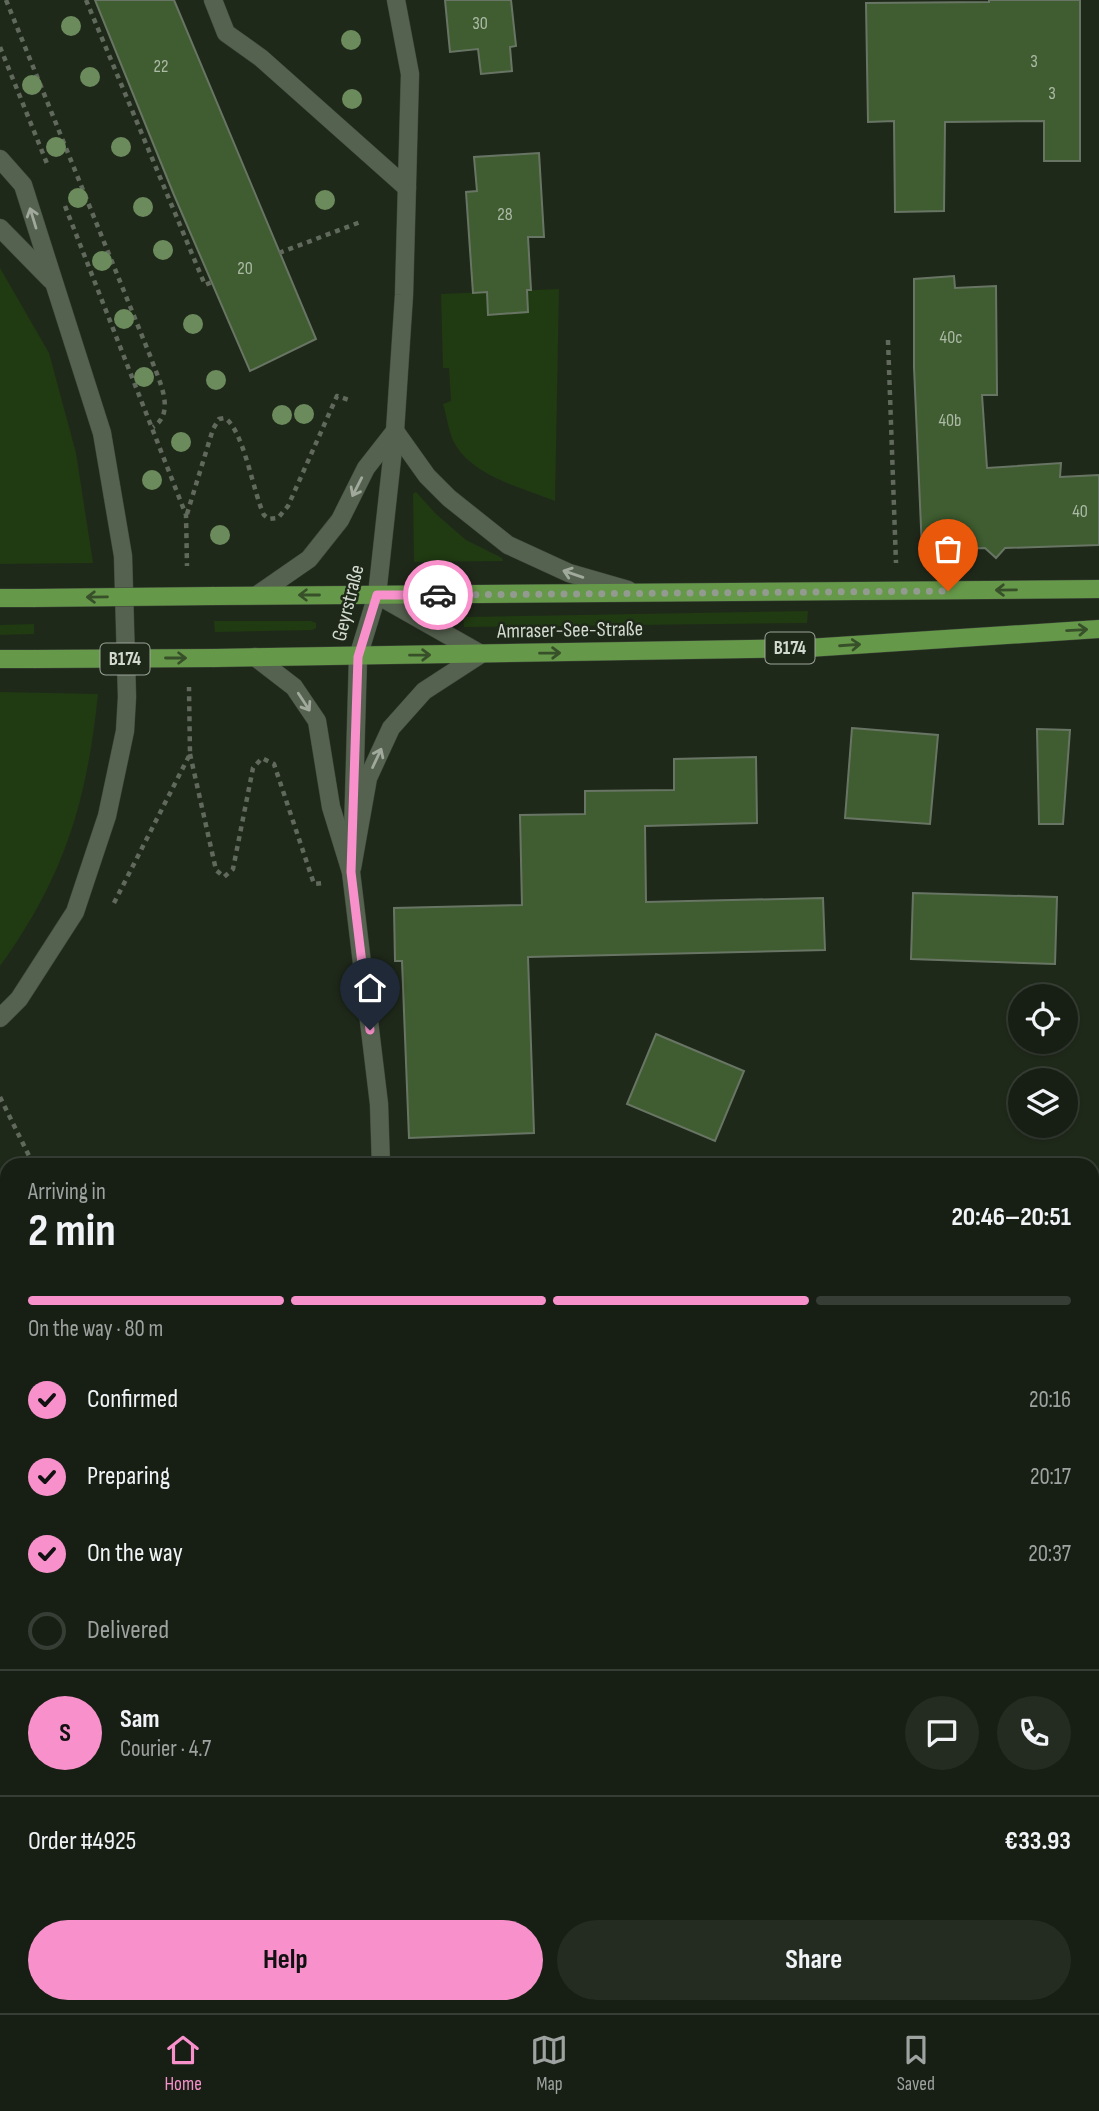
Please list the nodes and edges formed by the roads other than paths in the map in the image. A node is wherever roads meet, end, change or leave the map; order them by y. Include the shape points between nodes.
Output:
1 (214, 0) edge
2 (396, 0) edge
3 (0, 159) edge
4 (407, 188) junction
5 (0, 228) edge
6 (53, 283) junction
7 (395, 430) junction
8 (1099, 589) edge
9 (638, 593) junction
10 (257, 595) junction
11 (377, 595) junction
12 (0, 598) edge
13 (1099, 629) edge
14 (481, 654) junction
15 (255, 657) junction
16 (358, 657) junction
17 (0, 659) edge
18 (351, 872) junction
19 (0, 1018) edge
20 (381, 1158) edge

1 - 4 street via 226,33 261,58
2 - 4 street, Geyrstraße via 410,74
6 -> 3 street via 23,185
4 - 7 street, Geyrstraße
5 - 6 street
6 - 19 street via 102,433 123,556 125,731 107,816 75,912 19,999
9 -> 7 street via 569,573 509,545 441,491
7 -> 10 street, Geyrstraße via 366,468 340,520 309,559
7 - 11 street, Geyrstraße
8 -> 9 main road, Amraser-See-Straße
9 - 11 main road, Amraser-See-Straße
11 -> 10 main road, Amraser-See-Straße
10 -> 12 main road, Amraser-See-Straße, bridge
11 - 14 street
11 - 16 street, Geyrstraße
14 -> 13 main road, Amraser-See-Straße / B174 via 808,648
16 -> 14 main road, Amraser-See-Straße / B174
18 -> 14 street, Geyrstraße via 368,778 391,728 424,691
15 - 16 main road, Amraser-See-Straße / B174
17 -> 15 main road, Amraser-See-Straße / B174, bridge
15 -> 18 street, Geyrstraße via 294,687 317,721 331,807
16 - 18 street, Geyrstraße
18 - 20 street, Geyrstraße via 379,1104

